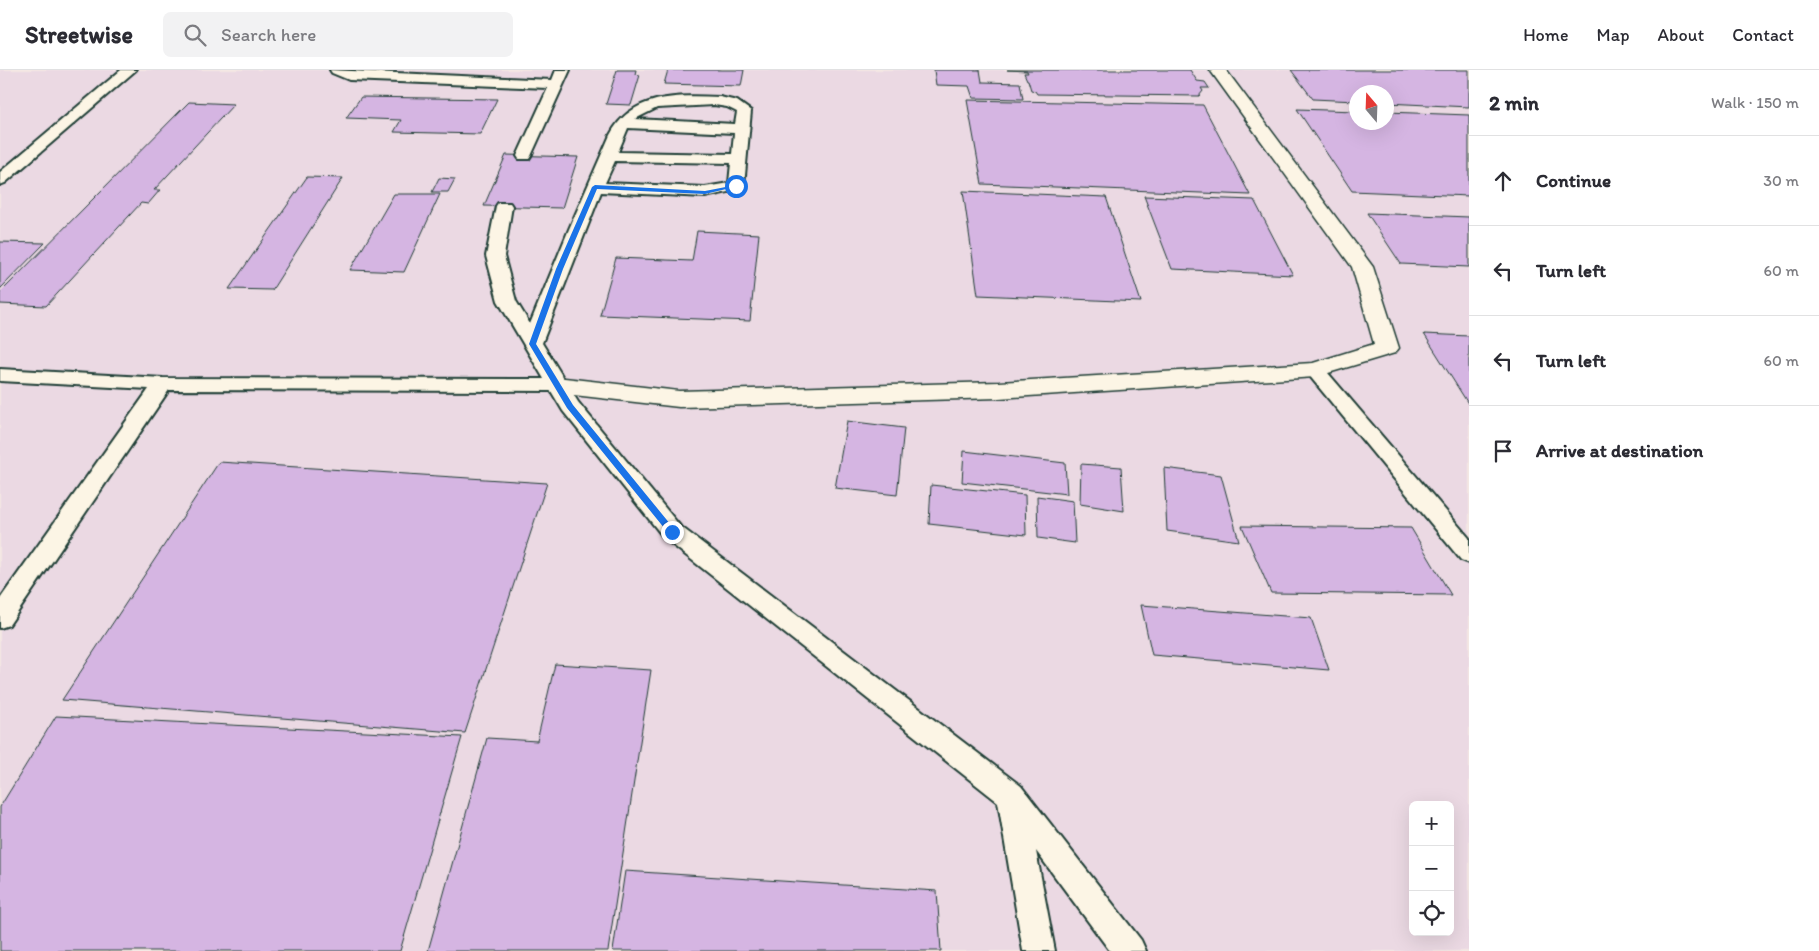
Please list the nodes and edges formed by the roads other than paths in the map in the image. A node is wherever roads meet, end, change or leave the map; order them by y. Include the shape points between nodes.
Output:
1 (130, 70) edge
2 (337, 70) edge
3 (563, 70) edge
4 (1218, 70) edge
5 (556, 84) junction
6 (624, 123) junction
7 (742, 129) junction
8 (524, 156) dead end
9 (609, 156) junction
10 (739, 159) junction
11 (0, 180) edge
12 (595, 187) junction
13 (504, 206) dead end
14 (532, 344) junction
15 (1315, 370) junction
16 (0, 376) edge
17 (163, 384) junction
18 (556, 385) junction
19 (1469, 554) edge
20 (0, 618) edge
21 (1011, 795) junction
22 (1039, 951) edge
23 (1130, 951) edge

1 - 11 lane
2 - 5 lane via 349,76
3 - 5 lane
4 - 15 street via 1362,268 1387,348
5 - 8 lane
6 - 7 lane
6 - 7 lane via 634,113 658,102 724,101 744,111
6 - 9 lane
7 - 10 lane
9 - 10 lane
9 - 12 lane
10 - 12 lane via 736,186 723,189 705,192
12 - 14 lane
13 - 14 lane via 495,256 507,301
14 - 18 lane
15 - 18 street via 999,390 679,399
15 - 19 lane
16 - 17 lane
17 - 18 lane
17 - 20 lane
18 - 21 lane via 672,532
21 - 22 lane
21 - 23 lane

